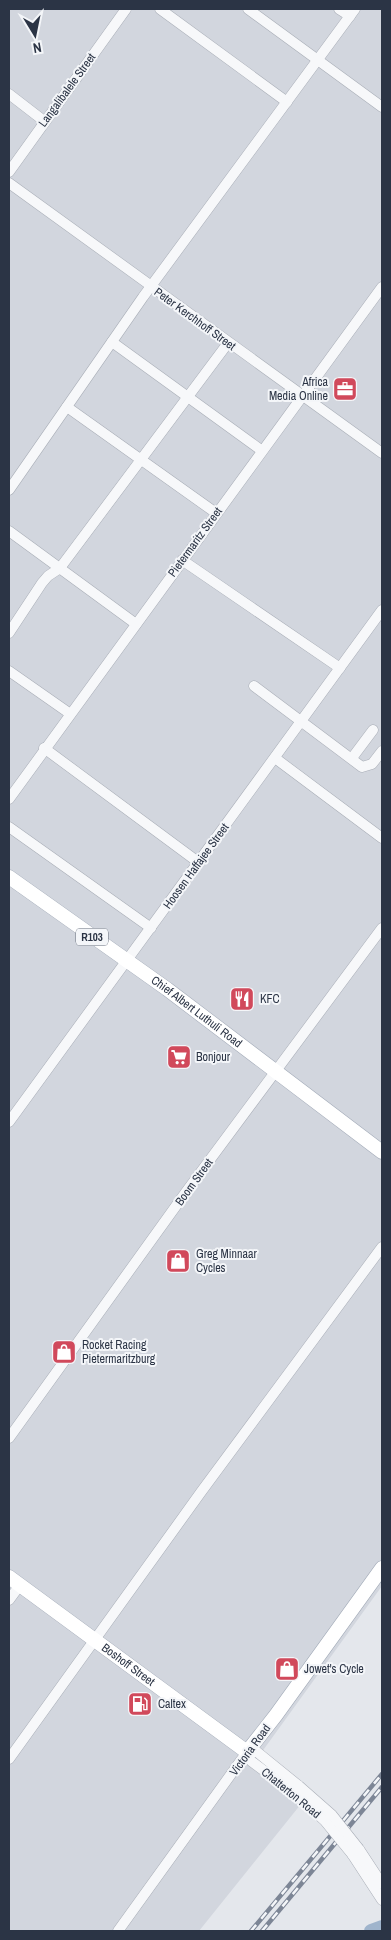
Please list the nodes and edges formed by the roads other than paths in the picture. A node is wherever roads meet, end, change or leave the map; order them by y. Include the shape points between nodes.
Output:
1 (126, 9) edge
2 (160, 9) edge
3 (248, 9) edge
4 (340, 9) edge
5 (353, 12) edge
6 (318, 61) junction
7 (9, 94) edge
8 (287, 102) junction
9 (382, 107) edge
10 (44, 121) junction
11 (9, 172) edge
12 (9, 184) edge
13 (150, 287) junction
14 (382, 287) edge
15 (112, 342) junction
16 (228, 343) junction
17 (302, 396) junction
18 (188, 398) junction
19 (67, 407) junction
20 (262, 450) junction
21 (382, 453) edge
22 (143, 460) junction
23 (9, 490) edge
24 (216, 513) junction
25 (9, 531) edge
26 (182, 560) junction
27 (60, 568) junction
28 (382, 610) edge
29 (136, 624) junction
30 (9, 633) edge
31 (340, 668) junction
32 (9, 671) edge
33 (254, 686) dead end
34 (69, 713) junction
35 (302, 721) junction
36 (373, 730) dead end
37 (44, 748) junction
38 (382, 751) edge
39 (275, 758) junction
40 (352, 758) junction
41 (9, 799) edge
42 (9, 827) edge
43 (382, 838) edge
44 (198, 862) junction
45 (9, 877) edge
46 (151, 928) junction
47 (382, 928) edge
48 (126, 962) junction
49 (276, 1071) junction
50 (9, 1122) edge
51 (382, 1152) edge
52 (382, 1247) edge
53 (9, 1438) edge
54 (382, 1568) edge
55 (14, 1581) edge
56 (9, 1600) edge
57 (95, 1641) junction
58 (251, 1755) junction
59 (9, 1760) edge
60 (355, 1851) junction
61 (382, 1884) edge
62 (381, 1898) edge
63 (118, 1931) edge

1 - 10 street, Langalibalele Street
2 - 8 street
3 - 6 street
4 - 5 street
5 - 6 street
6 - 8 street
6 - 9 street
7 - 10 street
8 - 13 street
10 - 11 street, Langalibalele Street
12 - 13 street, Peter Kerchhoff Street
13 - 15 street
13 - 16 street, Peter Kerchhoff Street
14 - 17 street, Pietermaritz Street
15 - 18 street
15 - 19 street
16 - 17 street, Peter Kerchhoff Street
16 - 18 street
17 - 20 street, Pietermaritz Street
17 - 21 street, Peter Kerchhoff Street
18 - 20 street
18 - 22 street
19 - 22 street
19 - 23 street
20 - 24 street, Pietermaritz Street
22 - 24 street
22 - 27 street
24 - 26 street, Pietermaritz Street
25 - 27 street
26 - 29 street, Pietermaritz Street
26 - 31 street
27 - 29 street
27 - 30 street via 48,576
28 - 31 street, Hoosen Haffajee Street
29 - 34 street, Pietermaritz Street
31 - 35 street, Hoosen Haffajee Street
32 - 34 street
33 - 35 street
34 - 37 street, Pietermaritz Street
35 - 39 street, Hoosen Haffajee Street
35 - 40 street
36 - 40 street
37 - 41 street, Pietermaritz Street
37 - 44 street
38 - 40 street via 367,767 362,767
39 - 43 street
39 - 44 street, Hoosen Haffajee Street
42 - 46 street
44 - 46 street, Hoosen Haffajee Street
45 - 48 main road, Chief Albert Luthuli Road / R103
46 - 48 street, Hoosen Haffajee Street
47 - 49 street, Boom Street
48 - 49 main road, Chief Albert Luthuli Road / R103
48 - 50 street, Hoosen Haffajee Street
49 - 51 main road, Chief Albert Luthuli Road / R103
49 - 53 street, Boom Street
52 - 57 street
54 - 58 main road, Victoria Road
55 - 56 street
55 - 57 main road, Boshoff Street
57 - 58 main road, Boshoff Street
57 - 59 street
58 - 60 street, Chatterton Road, bridge via 332,1815
58 - 63 street, Victoria Road
60 - 61 street, Chatterton Road
60 - 62 street, Chatterton Road

